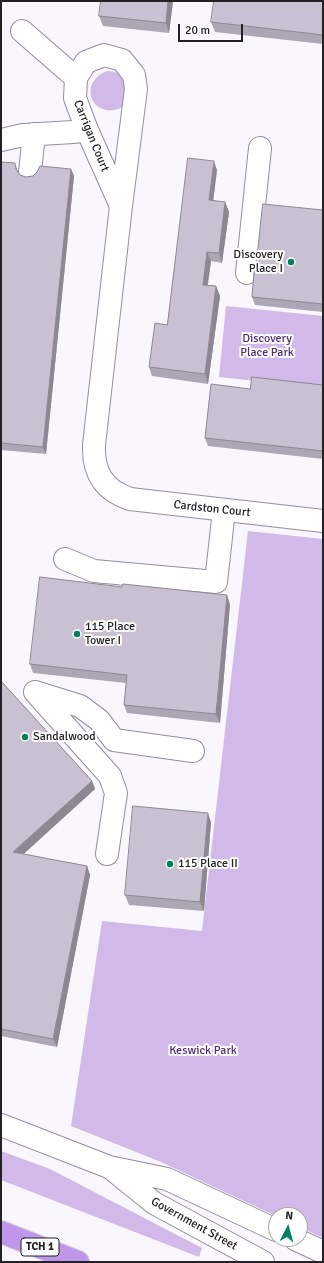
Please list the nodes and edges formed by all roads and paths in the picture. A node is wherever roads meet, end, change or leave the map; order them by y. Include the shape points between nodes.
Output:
1 (22, 31) dead end
2 (76, 78) junction
3 (87, 130) junction
4 (34, 134) junction
5 (1, 140) edge
6 (260, 148) dead end
7 (30, 172) dead end
8 (121, 206) junction
9 (247, 273) dead end
10 (106, 485) joint
11 (224, 510) junction
12 (323, 521) edge
13 (65, 559) dead end
14 (193, 751) dead end
15 (108, 854) dead end
16 (1, 1125) edge
17 (109, 1167) junction
18 (268, 1226) edge
19 (1, 1232) edge
20 (308, 1245) edge
21 (323, 1252) edge
22 (78, 1262) edge
23 (263, 1262) edge

1 - 2 street
2 - 3 street, Carrigan Court via 75,98
2 - 8 street, Carrigan Court via 86,62 104,55 122,60 134,75 136,89
3 - 4 street
3 - 8 street, Carrigan Court
4 - 5 street
4 - 7 street
6 - 9 street
8 - 10 street, Carrigan Court via 93,457
10 - 11 street, Cardston Court via 130,499
11 - 12 street, Cardston Court
11 - 13 street via 216,582 94,571
14 - 15 street via 114,740 99,720 80,706 35,692 110,776 116,793
16 - 17 street, Government Street
17 - 18 street, Government Street via 167,1179
17 - 23 street, Government Street via 154,1203
19 - 22 highway, TCH 1
20 - 21 street

